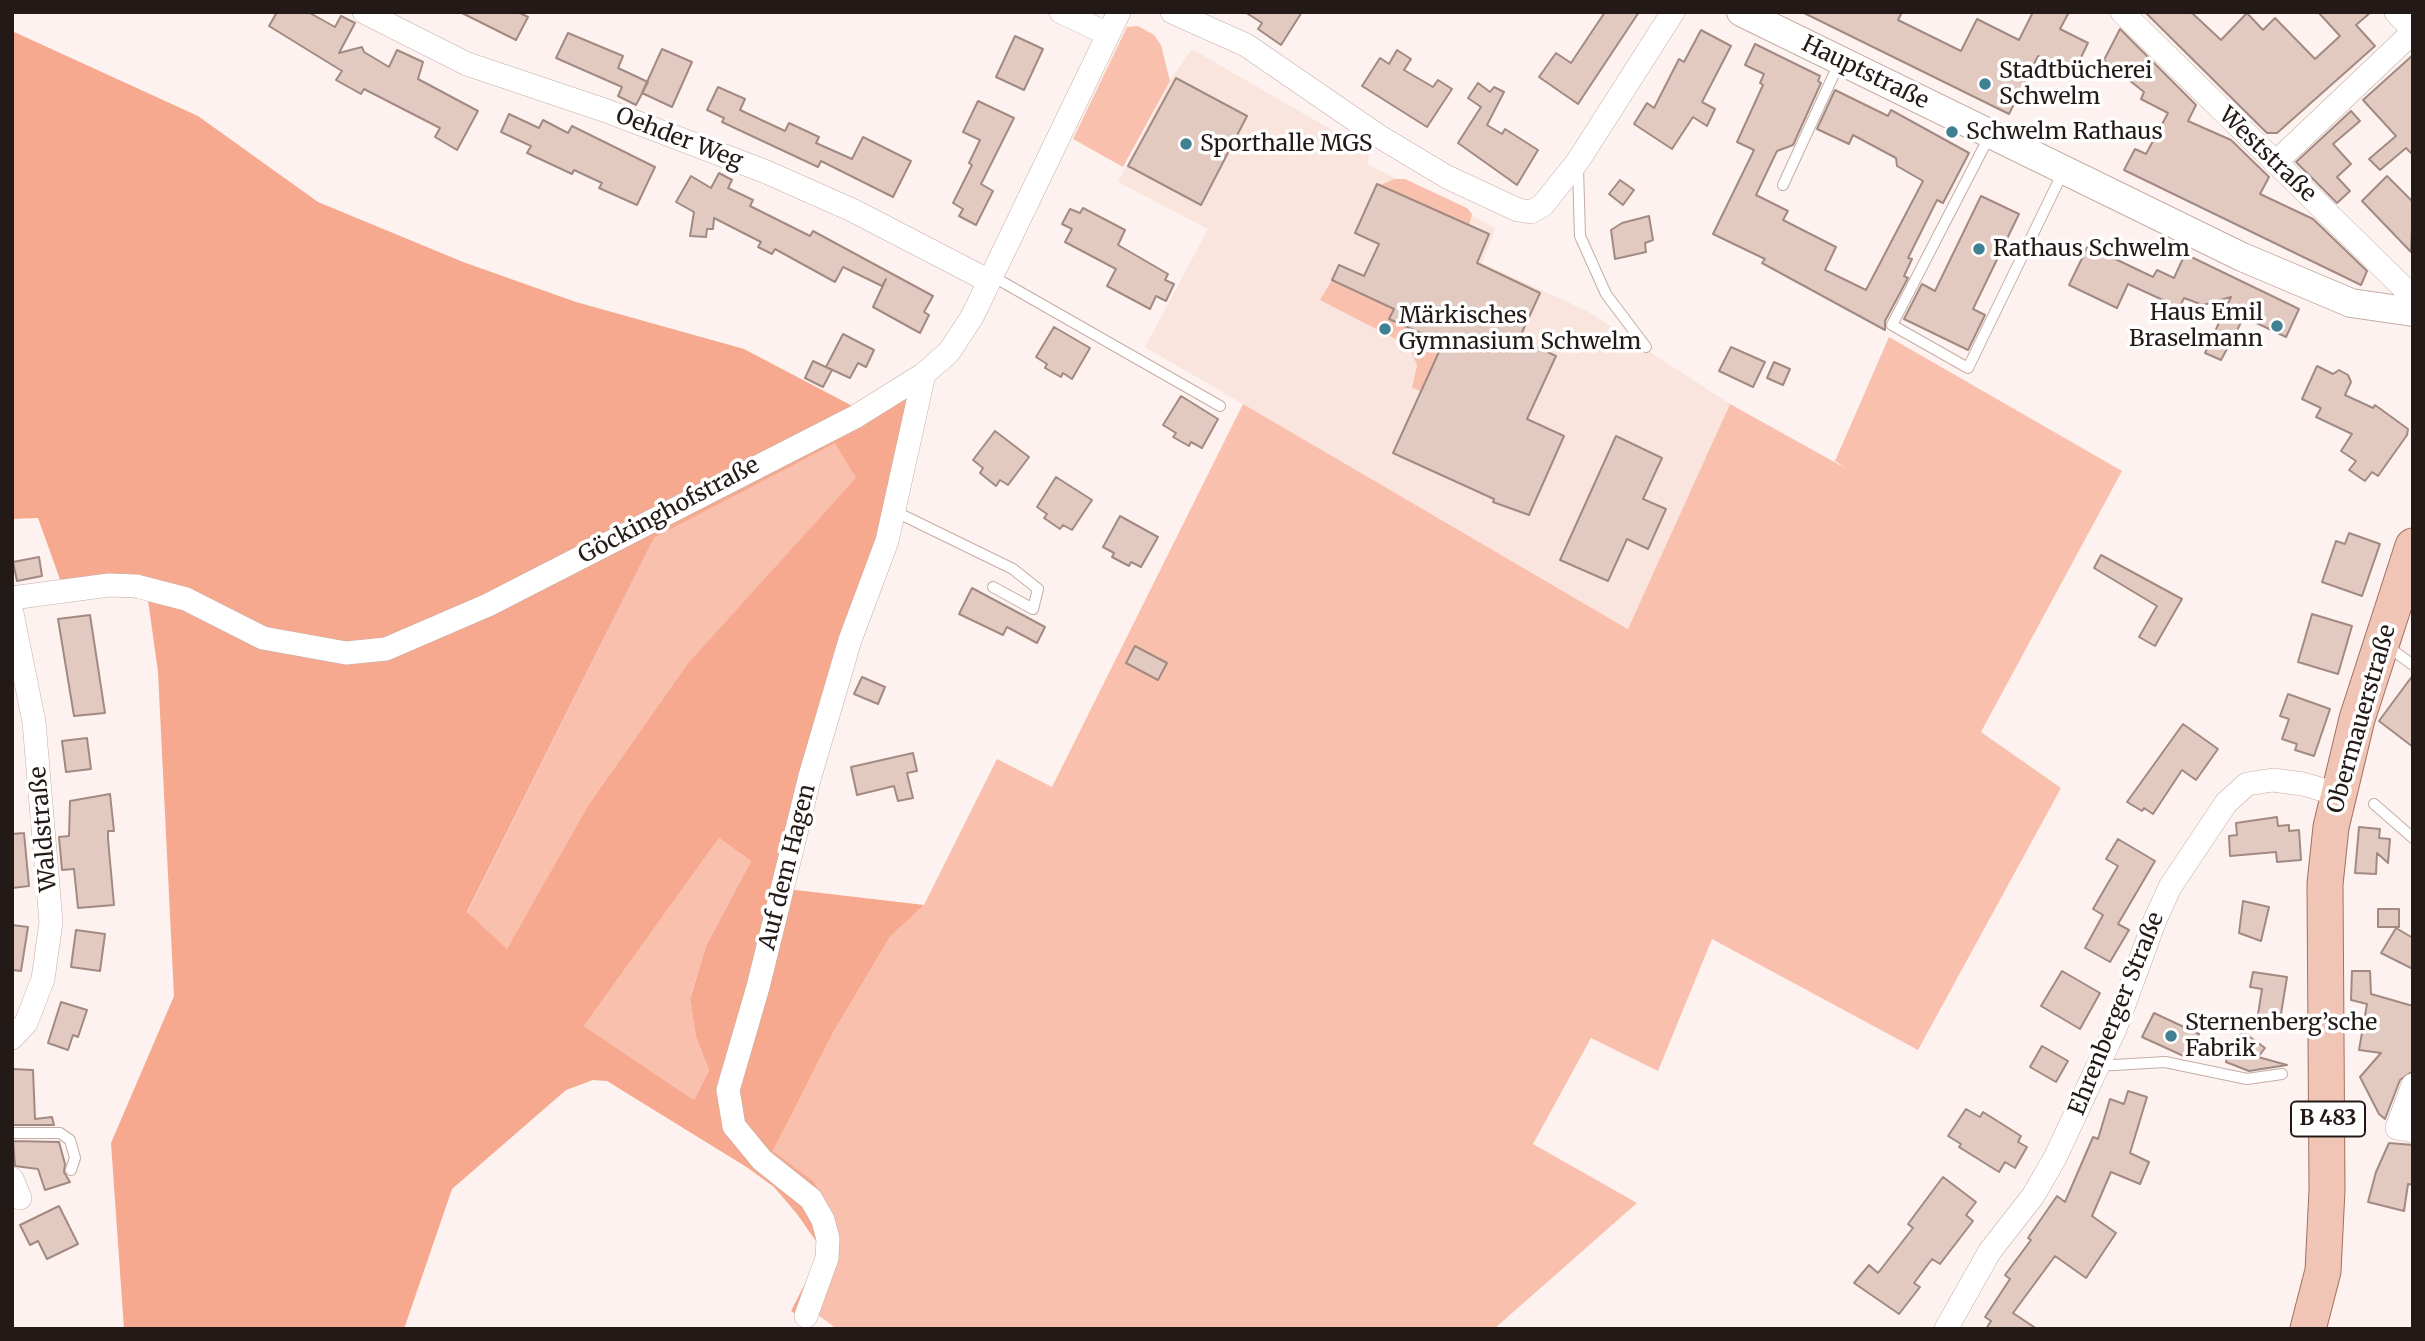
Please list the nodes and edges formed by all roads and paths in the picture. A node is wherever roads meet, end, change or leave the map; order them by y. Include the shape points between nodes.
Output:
1 (364, 12) edge
2 (1061, 12) edge
3 (1119, 12) edge
4 (1172, 12) edge
5 (1673, 12) edge
6 (1741, 12) edge
7 (2122, 12) edge
8 (2396, 12) edge
9 (2413, 31) edge
10 (1108, 34) junction
11 (1840, 61) junction
12 (1990, 134) junction
13 (1578, 161) junction
14 (2275, 163) junction
15 (2064, 170) junction
16 (1783, 185) dead end
17 (991, 279) junction
18 (2413, 297) edge
19 (2413, 312) edge
20 (1646, 347) dead end
21 (925, 374) junction
22 (1220, 406) dead end
23 (894, 511) junction
24 (2413, 545) edge
25 (2408, 581) edge
26 (993, 587) dead end
27 (12, 598) edge
28 (12, 613) edge
29 (2383, 643) junction
30 (2413, 665) edge
31 (2337, 794) junction
32 (2374, 804) dead end
33 (2413, 838) edge
34 (12, 1038) edge
35 (2098, 1066) junction
36 (2282, 1074) dead end
37 (2413, 1085) edge
38 (2405, 1130) edge
39 (12, 1133) edge
40 (71, 1170) dead end
41 (803, 1322) edge
42 (1946, 1329) edge
43 (2308, 1329) edge

1 - 17 street, Oehder Weg via 467,64 604,110 764,172
2 - 10 street
3 - 10 street, Göckinghofstraße
4 - 13 street via 1246,46 1421,162 1518,210 1531,212 1542,205
5 - 13 street
6 - 11 street, Hauptstraße
7 - 14 street, Weststraße
8 - 9 street
9 - 14 street
10 - 17 street, Göckinghofstraße
11 - 12 street, Hauptstraße
11 - 16 lane
12 - 15 street, Hauptstraße
12 - 15 lane via 1892,325 1968,368
13 - 20 lane via 1580,236 1606,294
14 - 18 street, Weststraße
15 - 19 street, Hauptstraße via 2310,287 2351,303
17 - 21 street, Göckinghofstraße via 949,352
17 - 22 lane
21 - 23 street, Auf dem Hagen
21 - 27 street, Göckinghofstraße via 855,417 499,600 386,649 346,653 263,638 186,599 136,586 109,585
23 - 26 lane via 1013,569 1038,589 1033,609
23 - 41 street, Auf dem Hagen via 810,776 728,1090 734,1126 762,1160 811,1199 823,1220 827,1258
24 - 25 main road, Obermauerstraße / B 483
25 - 29 main road, Obermauerstraße / B 483
28 - 34 street, Waldstraße via 34,722 51,922 42,982 26,1023
29 - 30 lane
29 - 31 main road, Obermauerstraße / B 483
31 - 35 street, Ehrenberger Straße via 2273,780 2247,784 2235,793 2170,887
31 - 43 main road, Obermauerstraße / B 483 via 2325,884 2327,1190 2323,1271
32 - 33 lane
35 - 36 lane via 2165,1062 2247,1079
35 - 42 street, Ehrenberger Straße via 2045,1178 1990,1251
37 - 38 street
39 - 40 lane via 60,1133 70,1140 75,1158

